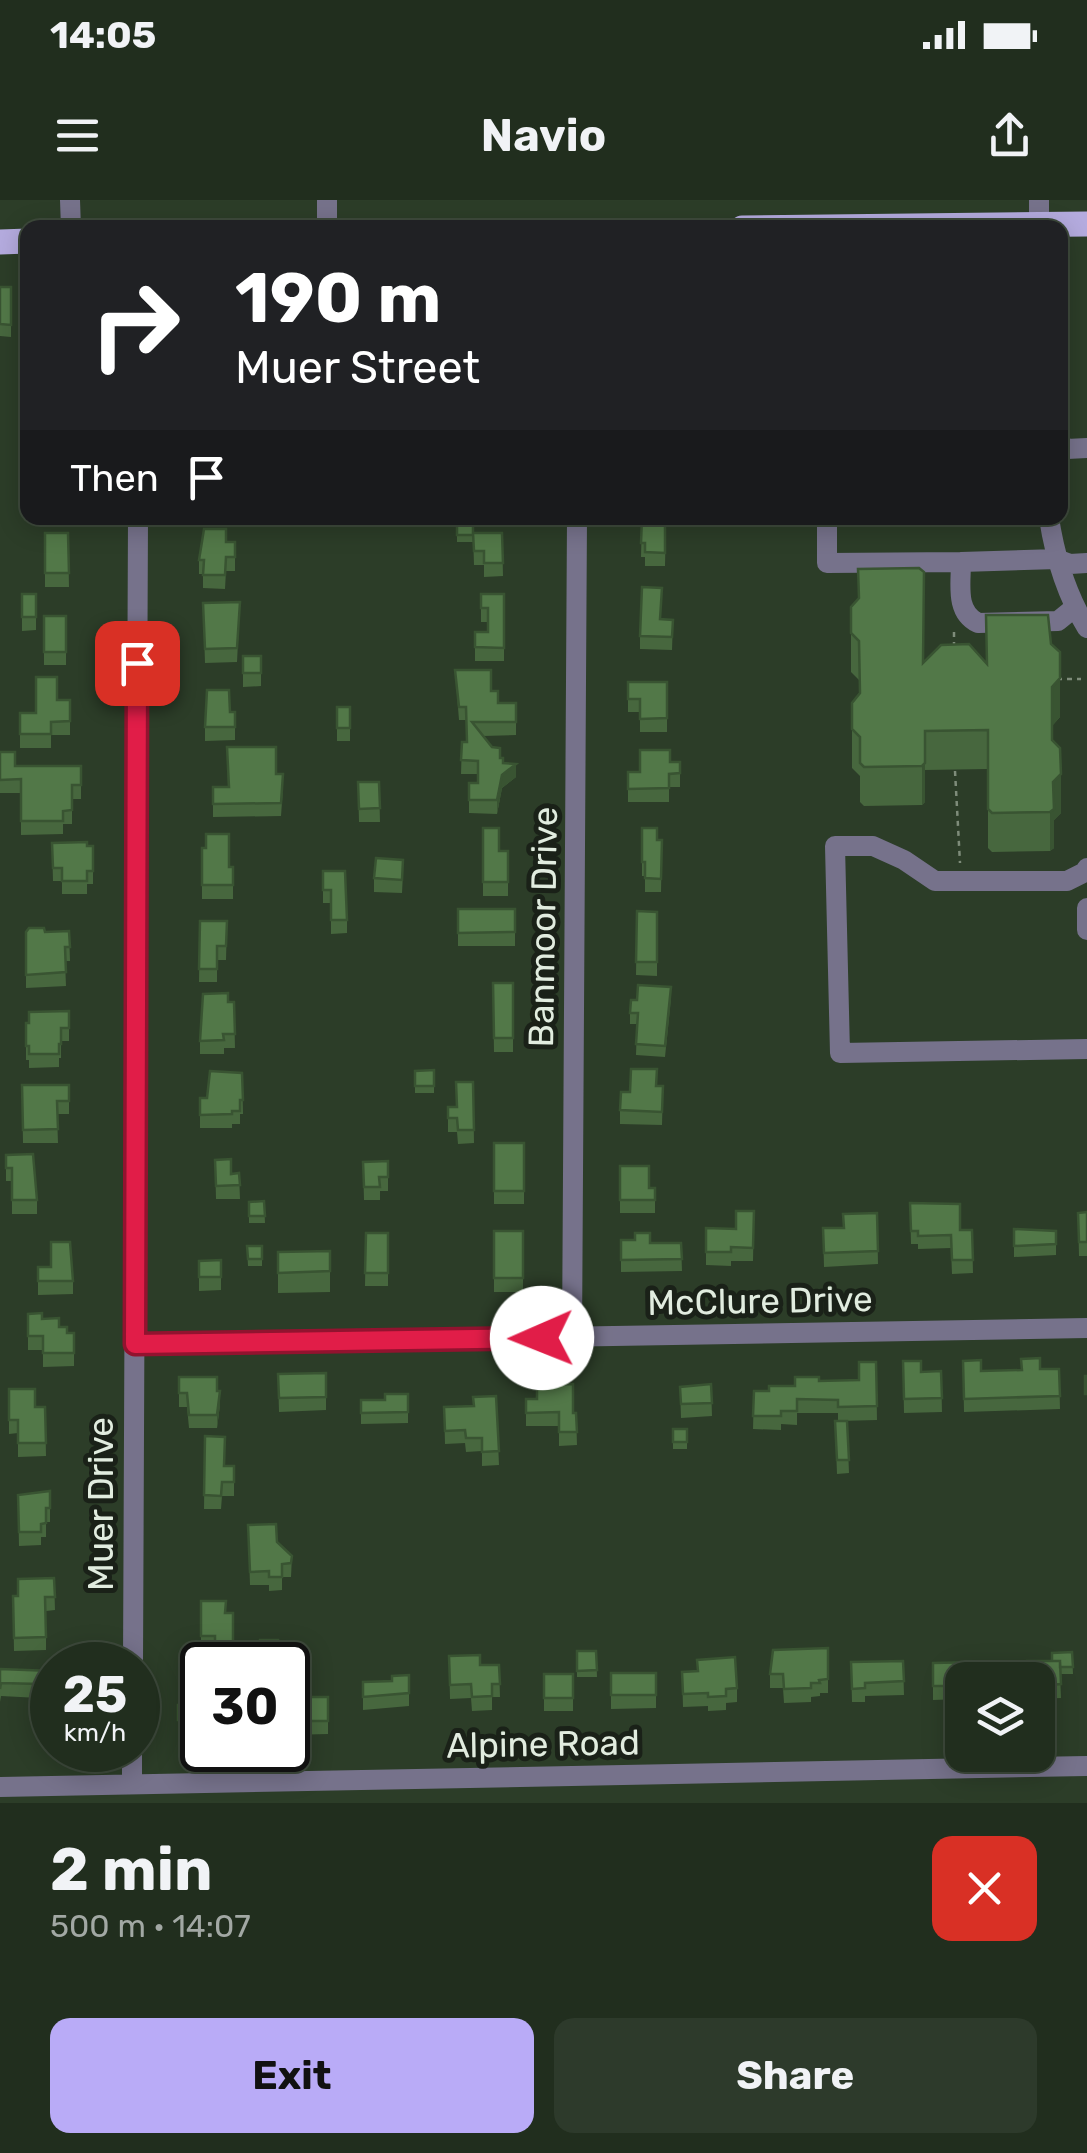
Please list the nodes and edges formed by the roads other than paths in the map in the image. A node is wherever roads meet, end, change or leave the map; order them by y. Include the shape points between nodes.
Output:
1 (1039, 217) edge
2 (953, 220) edge
3 (138, 525) edge
4 (577, 525) edge
5 (827, 525) edge
6 (1050, 525) edge
7 (1057, 559) junction
8 (961, 562) junction
9 (1087, 563) edge
10 (1074, 608) junction
11 (1087, 628) edge
12 (1086, 873) edge
13 (1087, 908) edge
14 (1087, 930) edge
15 (1087, 1049) edge
16 (1087, 1328) edge
17 (572, 1338) junction
18 (135, 1344) junction
19 (133, 1642) edge
20 (1087, 1766) edge
21 (132, 1772) edge
22 (132, 1785) junction
23 (0, 1787) edge

1 - 2 main road
3 - 18 street, Muer Drive
4 - 17 street, Banmoor Drive
5 - 8 street via 827,563
6 - 7 street
7 - 8 street
7 - 9 street
7 - 10 street
8 - 10 street via 960,602 978,623 1058,621
10 - 11 street
12 - 15 street via 1067,881 934,881 873,846 835,846 840,1052
13 - 14 street
16 - 17 street, McClure Drive
17 - 18 street, McClure Drive
18 - 19 street, Muer Drive
20 - 22 street, Alpine Road
21 - 22 street
22 - 23 street, Alpine Road

